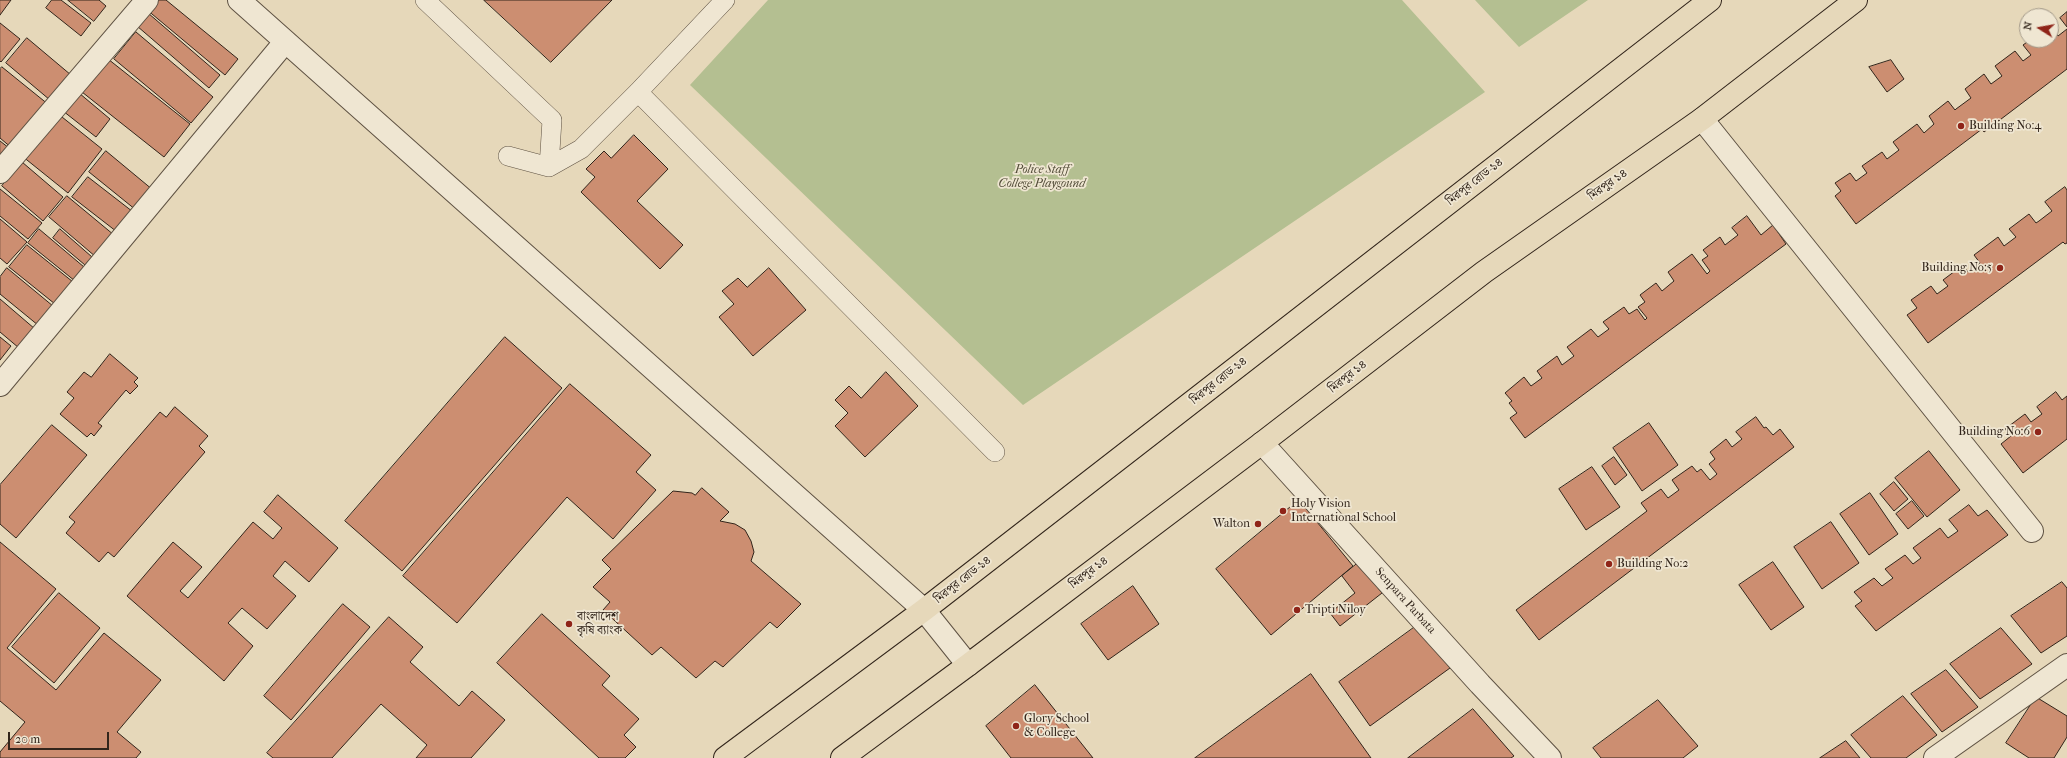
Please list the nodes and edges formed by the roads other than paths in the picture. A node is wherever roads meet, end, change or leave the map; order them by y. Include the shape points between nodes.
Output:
1 (147, 0) edge
2 (238, 0) edge
3 (425, 0) edge
4 (1710, 0) edge
5 (1856, 0) edge
6 (722, 1) edge
7 (285, 42) junction
8 (638, 92) junction
9 (1702, 119) junction
10 (508, 156) dead end
11 (549, 167) junction
12 (0, 172) edge
13 (0, 385) edge
14 (1262, 443) junction
15 (995, 452) dead end
16 (2032, 531) dead end
17 (924, 610) junction
18 (968, 665) junction
19 (2063, 674) edge
20 (725, 758) edge
21 (842, 758) edge
22 (1550, 758) edge
23 (1935, 758) edge

1 - 12 street
2 - 7 street
3 - 11 lane via 552,120
4 - 17 main road, মিরপুর রোড-১৪
5 - 9 main road, মিরপুর ১৪
6 - 8 lane
7 - 13 street
7 - 17 street
8 - 11 lane via 581,149
8 - 15 lane
9 - 14 main road, মিরপুর ১৪ via 1484,272
9 - 16 street
10 - 11 lane
14 - 18 main road, মিরপুর ১৪
14 - 22 street, Senpara Parbata
17 - 18 street
17 - 20 main road, মিরপুর রোড-১৪
18 - 21 main road, মিরপুর ১৪
19 - 23 street

